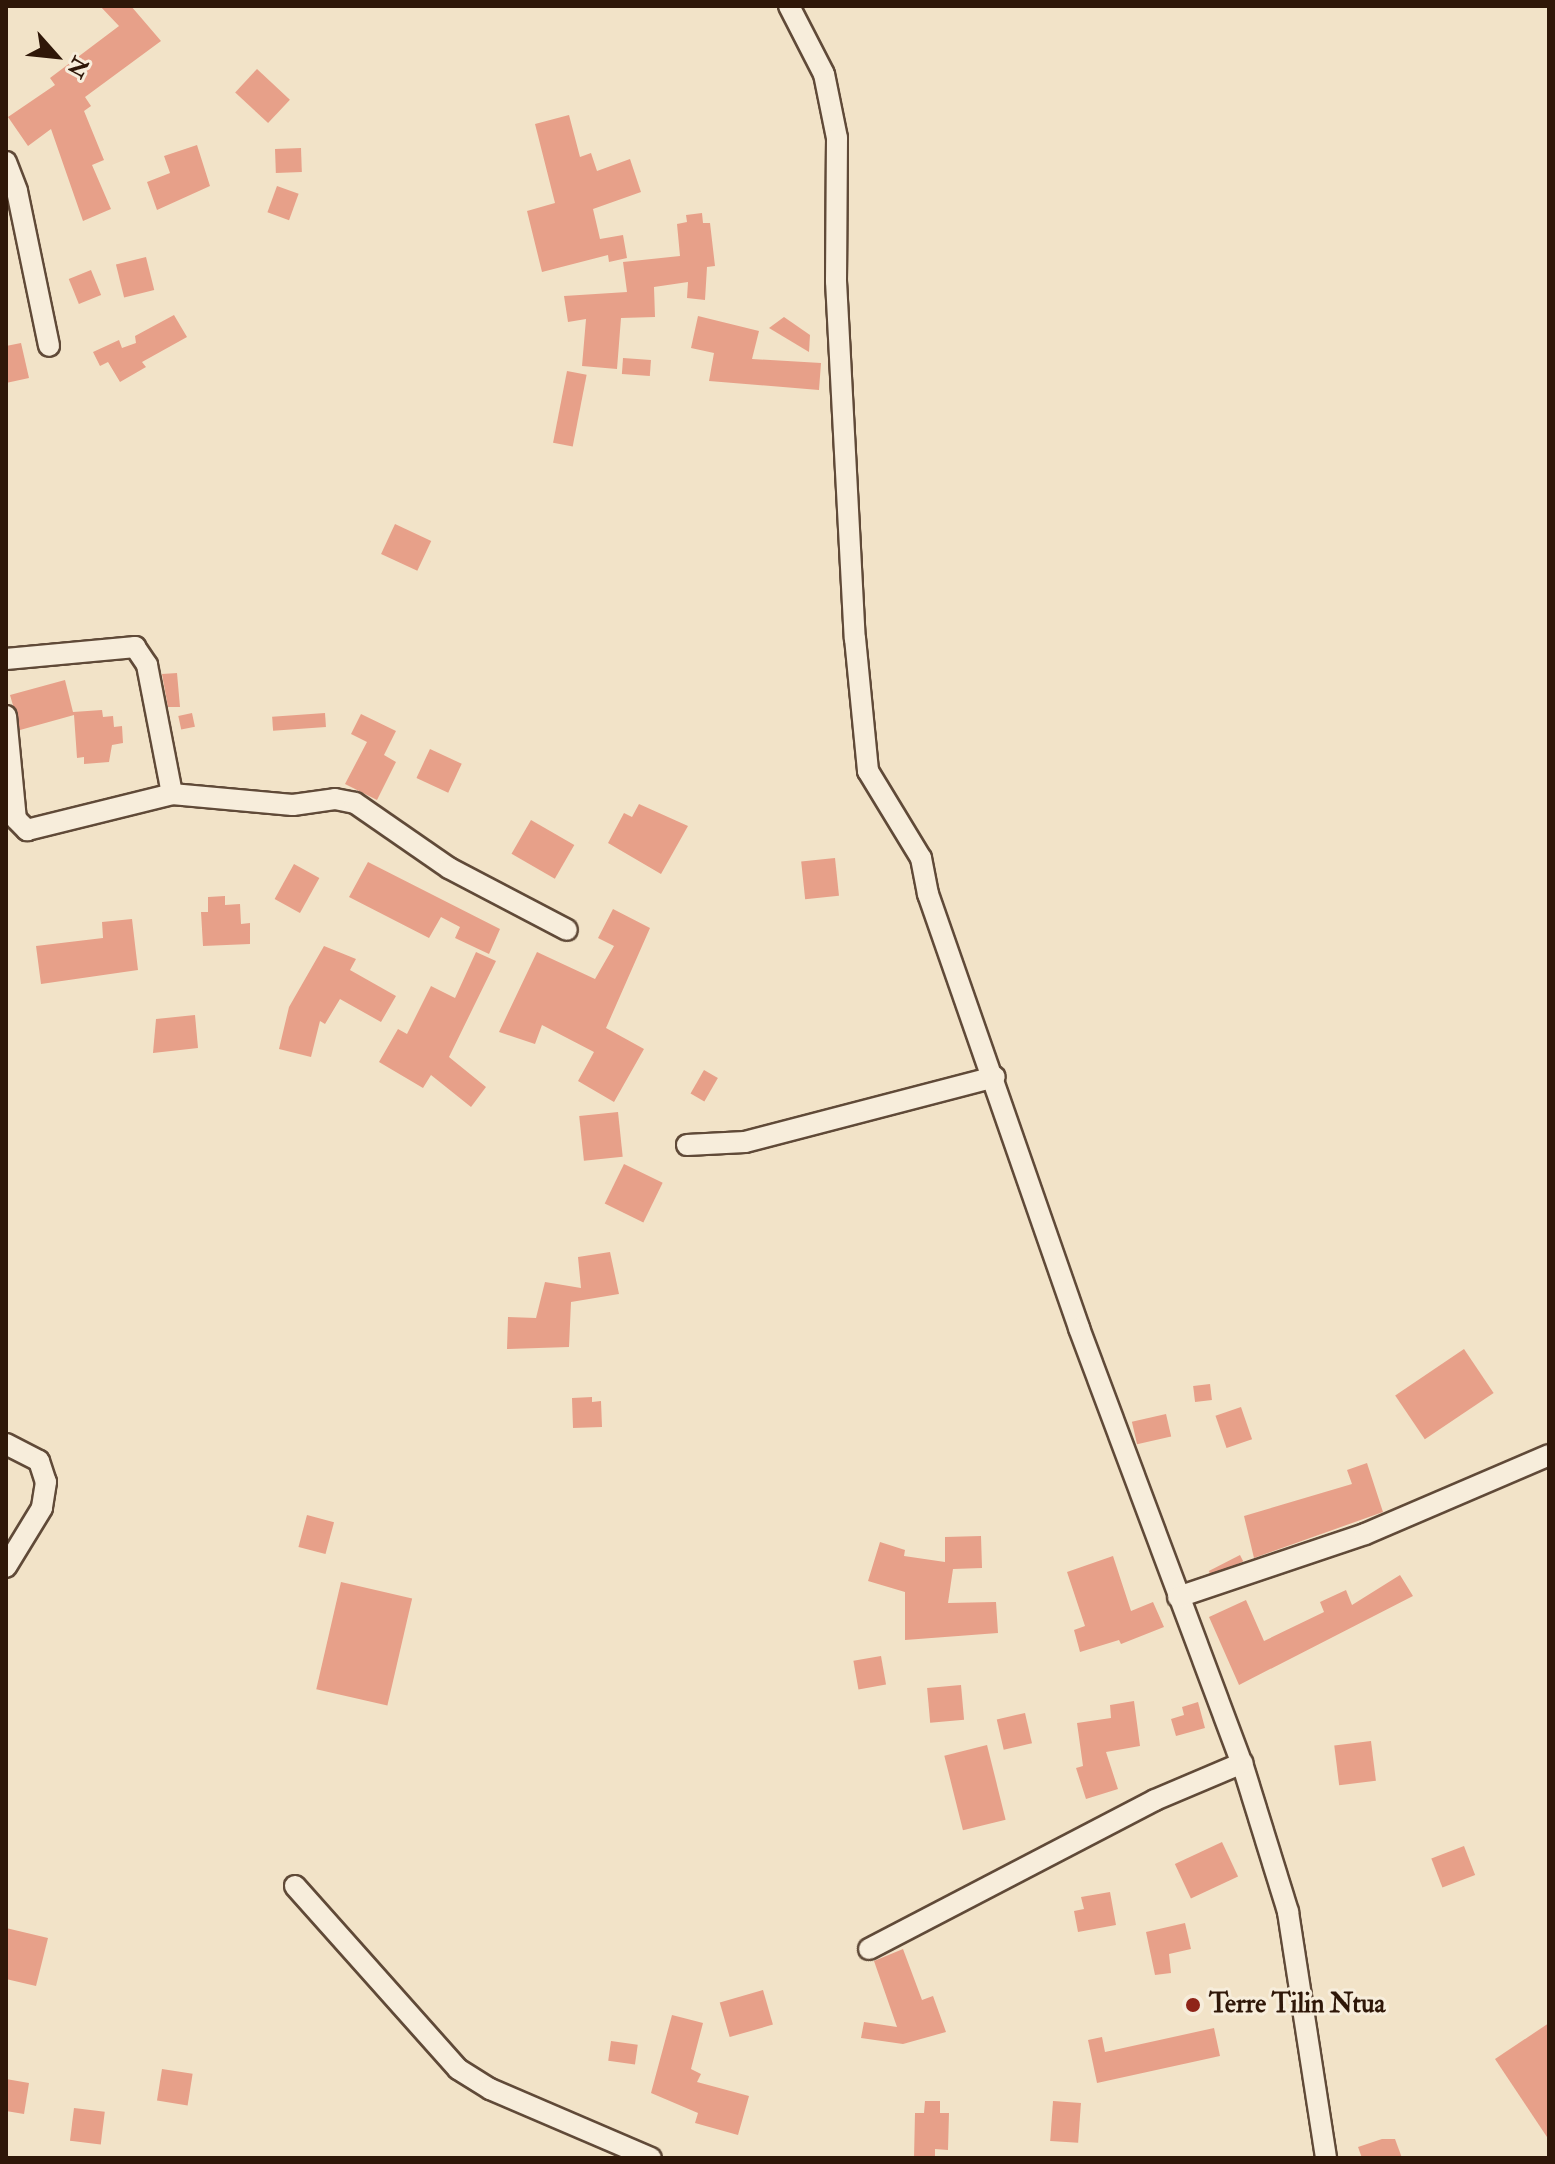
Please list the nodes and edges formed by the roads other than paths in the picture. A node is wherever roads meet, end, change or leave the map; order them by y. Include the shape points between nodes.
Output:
1 (789, 6) edge
2 (6, 162) edge
3 (49, 346) dead end
4 (6, 659) edge
5 (6, 716) edge
6 (172, 794) junction
7 (567, 930) dead end
8 (995, 1077) junction
9 (687, 1145) dead end
10 (6, 1444) edge
11 (1549, 1455) edge
12 (6, 1567) edge
13 (1178, 1597) junction
14 (1242, 1763) junction
15 (295, 1886) dead end
16 (869, 1949) dead end
17 (651, 2158) edge
18 (1326, 2158) edge

1 - 8 street via 824,74 837,138 836,281 855,638 868,771 921,858 928,894
2 - 3 street via 17,191
4 - 6 street via 135,647 144,655
5 - 6 street via 16,819 27,830
6 - 7 street via 293,805 335,799 355,803 449,868
8 - 9 street via 745,1142
8 - 13 street via 1079,1328
10 - 12 street via 39,1461 46,1482 42,1508
11 - 13 street via 1365,1534
13 - 14 street
14 - 16 street via 1155,1800
14 - 18 street via 1288,1912
15 - 17 street via 458,2069 490,2089

